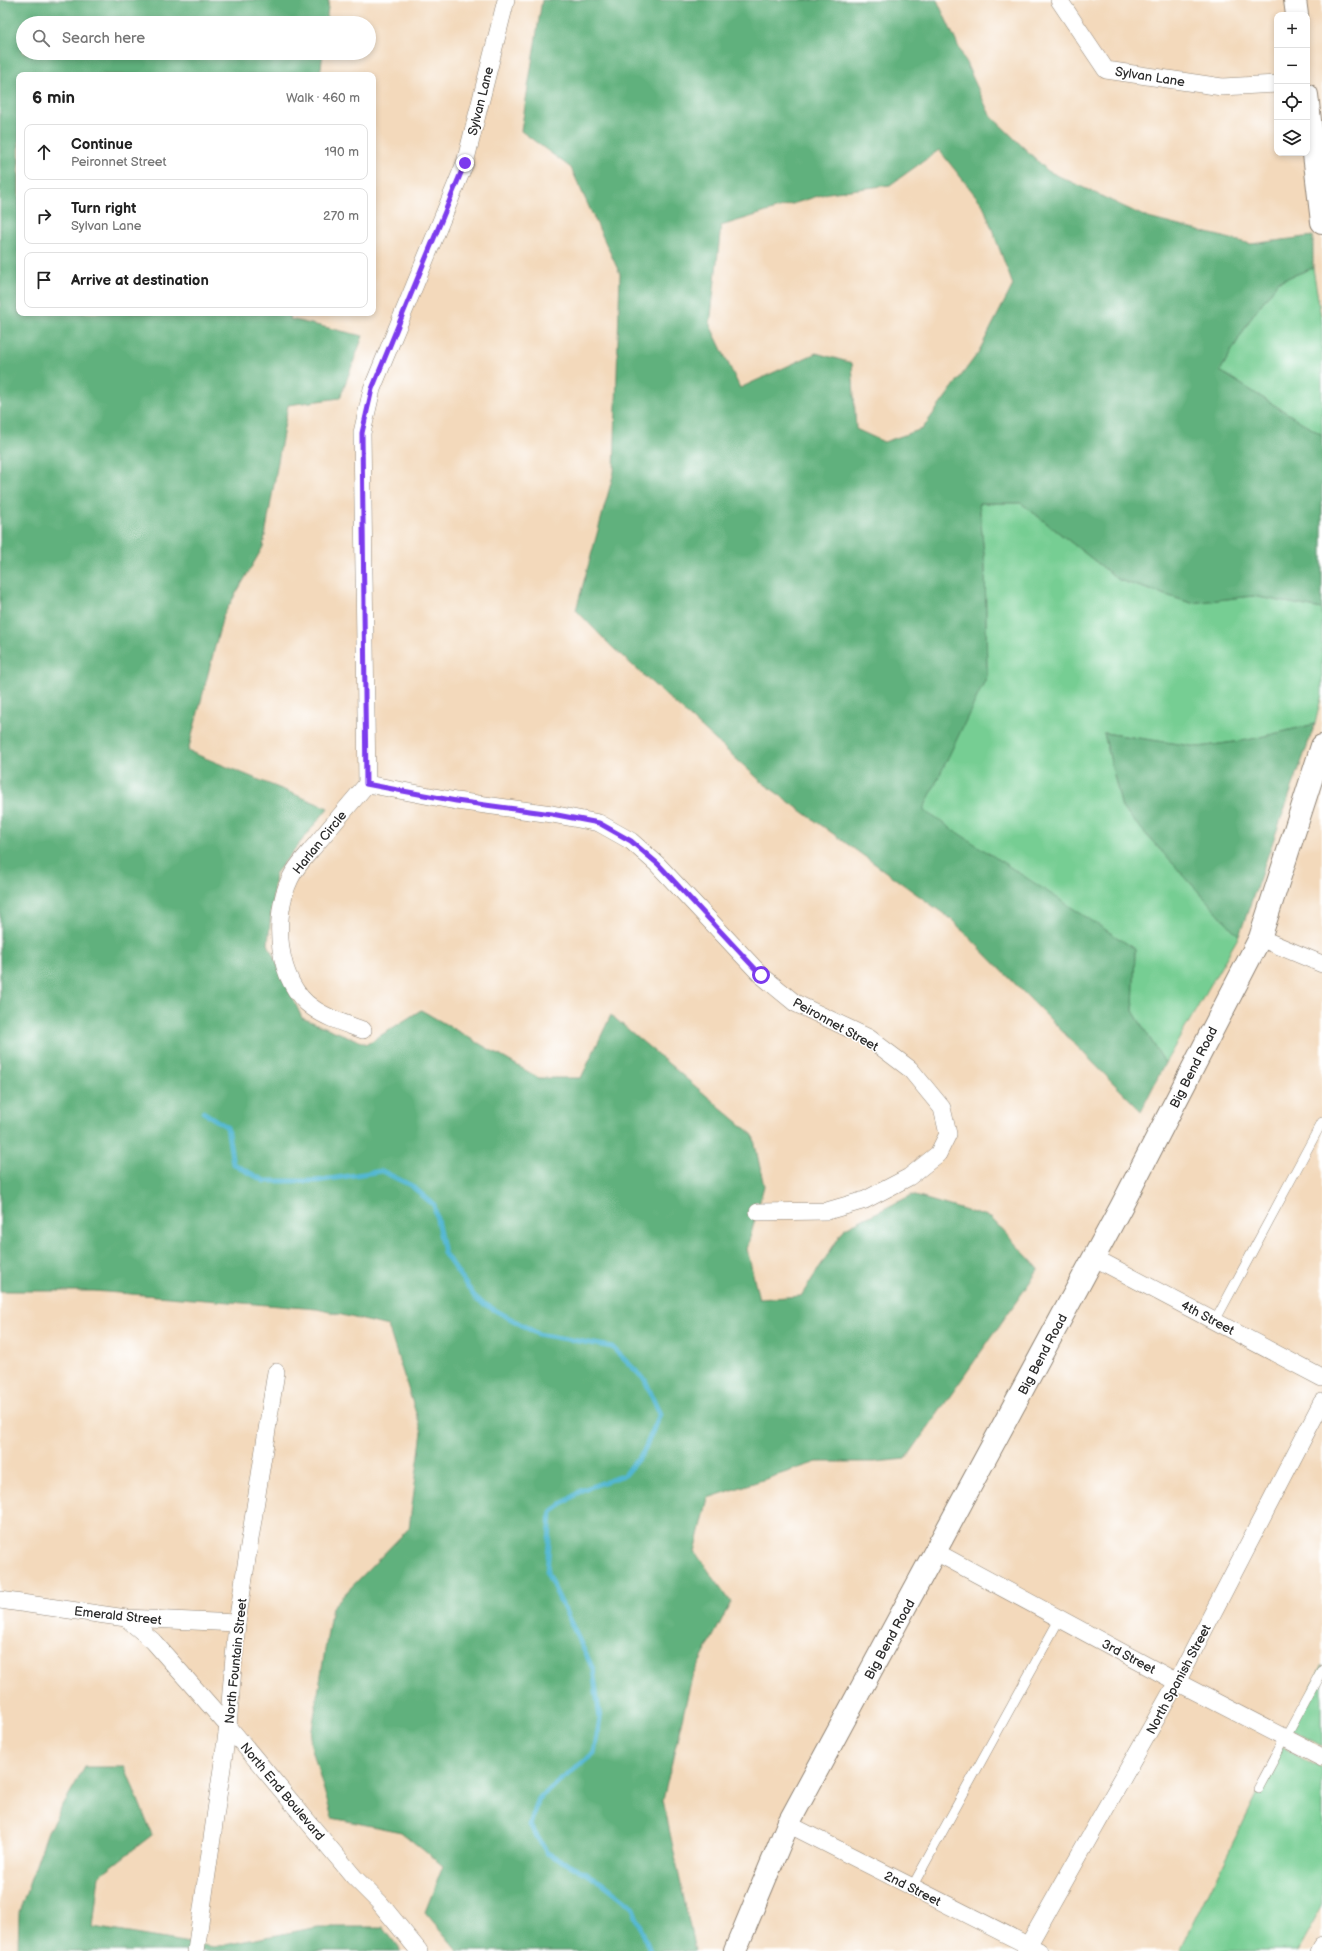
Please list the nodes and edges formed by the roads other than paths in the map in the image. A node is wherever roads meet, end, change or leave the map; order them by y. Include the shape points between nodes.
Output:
1 (506, 0) edge
2 (1059, 0) edge
3 (1295, 0) edge
4 (1297, 12) edge
5 (1274, 84) edge
6 (1310, 117) edge
7 (1320, 189) edge
8 (1322, 222) edge
9 (1322, 746) edge
10 (366, 784) junction
11 (1260, 938) junction
12 (1322, 964) edge
13 (363, 1030) dead end
14 (1322, 1122) edge
15 (758, 1212) dead end
16 (1093, 1257) junction
17 (1215, 1321) junction
18 (276, 1372) dead end
19 (1322, 1378) edge
20 (1322, 1402) edge
21 (936, 1552) junction
22 (0, 1600) edge
23 (126, 1618) junction
24 (1060, 1618) junction
25 (237, 1623) junction
26 (1322, 1670) edge
27 (1177, 1682) junction
28 (228, 1726) junction
29 (1285, 1738) junction
30 (1322, 1758) edge
31 (1258, 1790) dead end
32 (788, 1824) junction
33 (912, 1887) junction
34 (1322, 1945) edge
35 (1031, 1949) edge
36 (196, 1951) edge
37 (419, 1951) edge
38 (735, 1951) edge
39 (1319, 1951) edge

1 - 10 street, Sylvan Lane via 465,163 372,389 362,433
2 - 5 street, Sylvan Lane via 1106,70 1222,88
3 - 4 main road
6 - 7 main road
7 - 8 main road
9 - 11 main road, Big Bend Road
10 - 13 street, Harlan Circle via 301,862 290,879 281,903 280,932 282,959 298,994 312,1008
10 - 15 street, Peironnet Street via 441,799 599,823 631,841 658,864 761,975 795,1003 868,1038 910,1069 942,1108 948,1134 938,1154 909,1177 865,1200 827,1211
11 - 12 street
11 - 16 main road, Big Bend Road
14 - 17 lane
16 - 17 street, 4th Street
16 - 21 main road, Big Bend Road
17 - 19 street, 4th Street
18 - 25 street, North Fountain Street
20 - 27 street, North Spanish Street
21 - 24 street, 3rd Street
21 - 32 main road, Big Bend Road
22 - 23 street, Emerald Street
23 - 25 street, Emerald Street
23 - 28 street, North End Boulevard via 153,1641
24 - 27 street, 3rd Street
24 - 33 lane
25 - 28 street, North Fountain Street
26 - 29 lane
27 - 29 street, 3rd Street
27 - 35 street, North Spanish Street
28 - 36 street, North Fountain Street
28 - 37 street, North End Boulevard
29 - 30 street, 3rd Street
29 - 31 lane
32 - 33 street, 2nd Street
32 - 38 main road, Big Bend Road
33 - 35 street, 2nd Street
34 - 39 street

